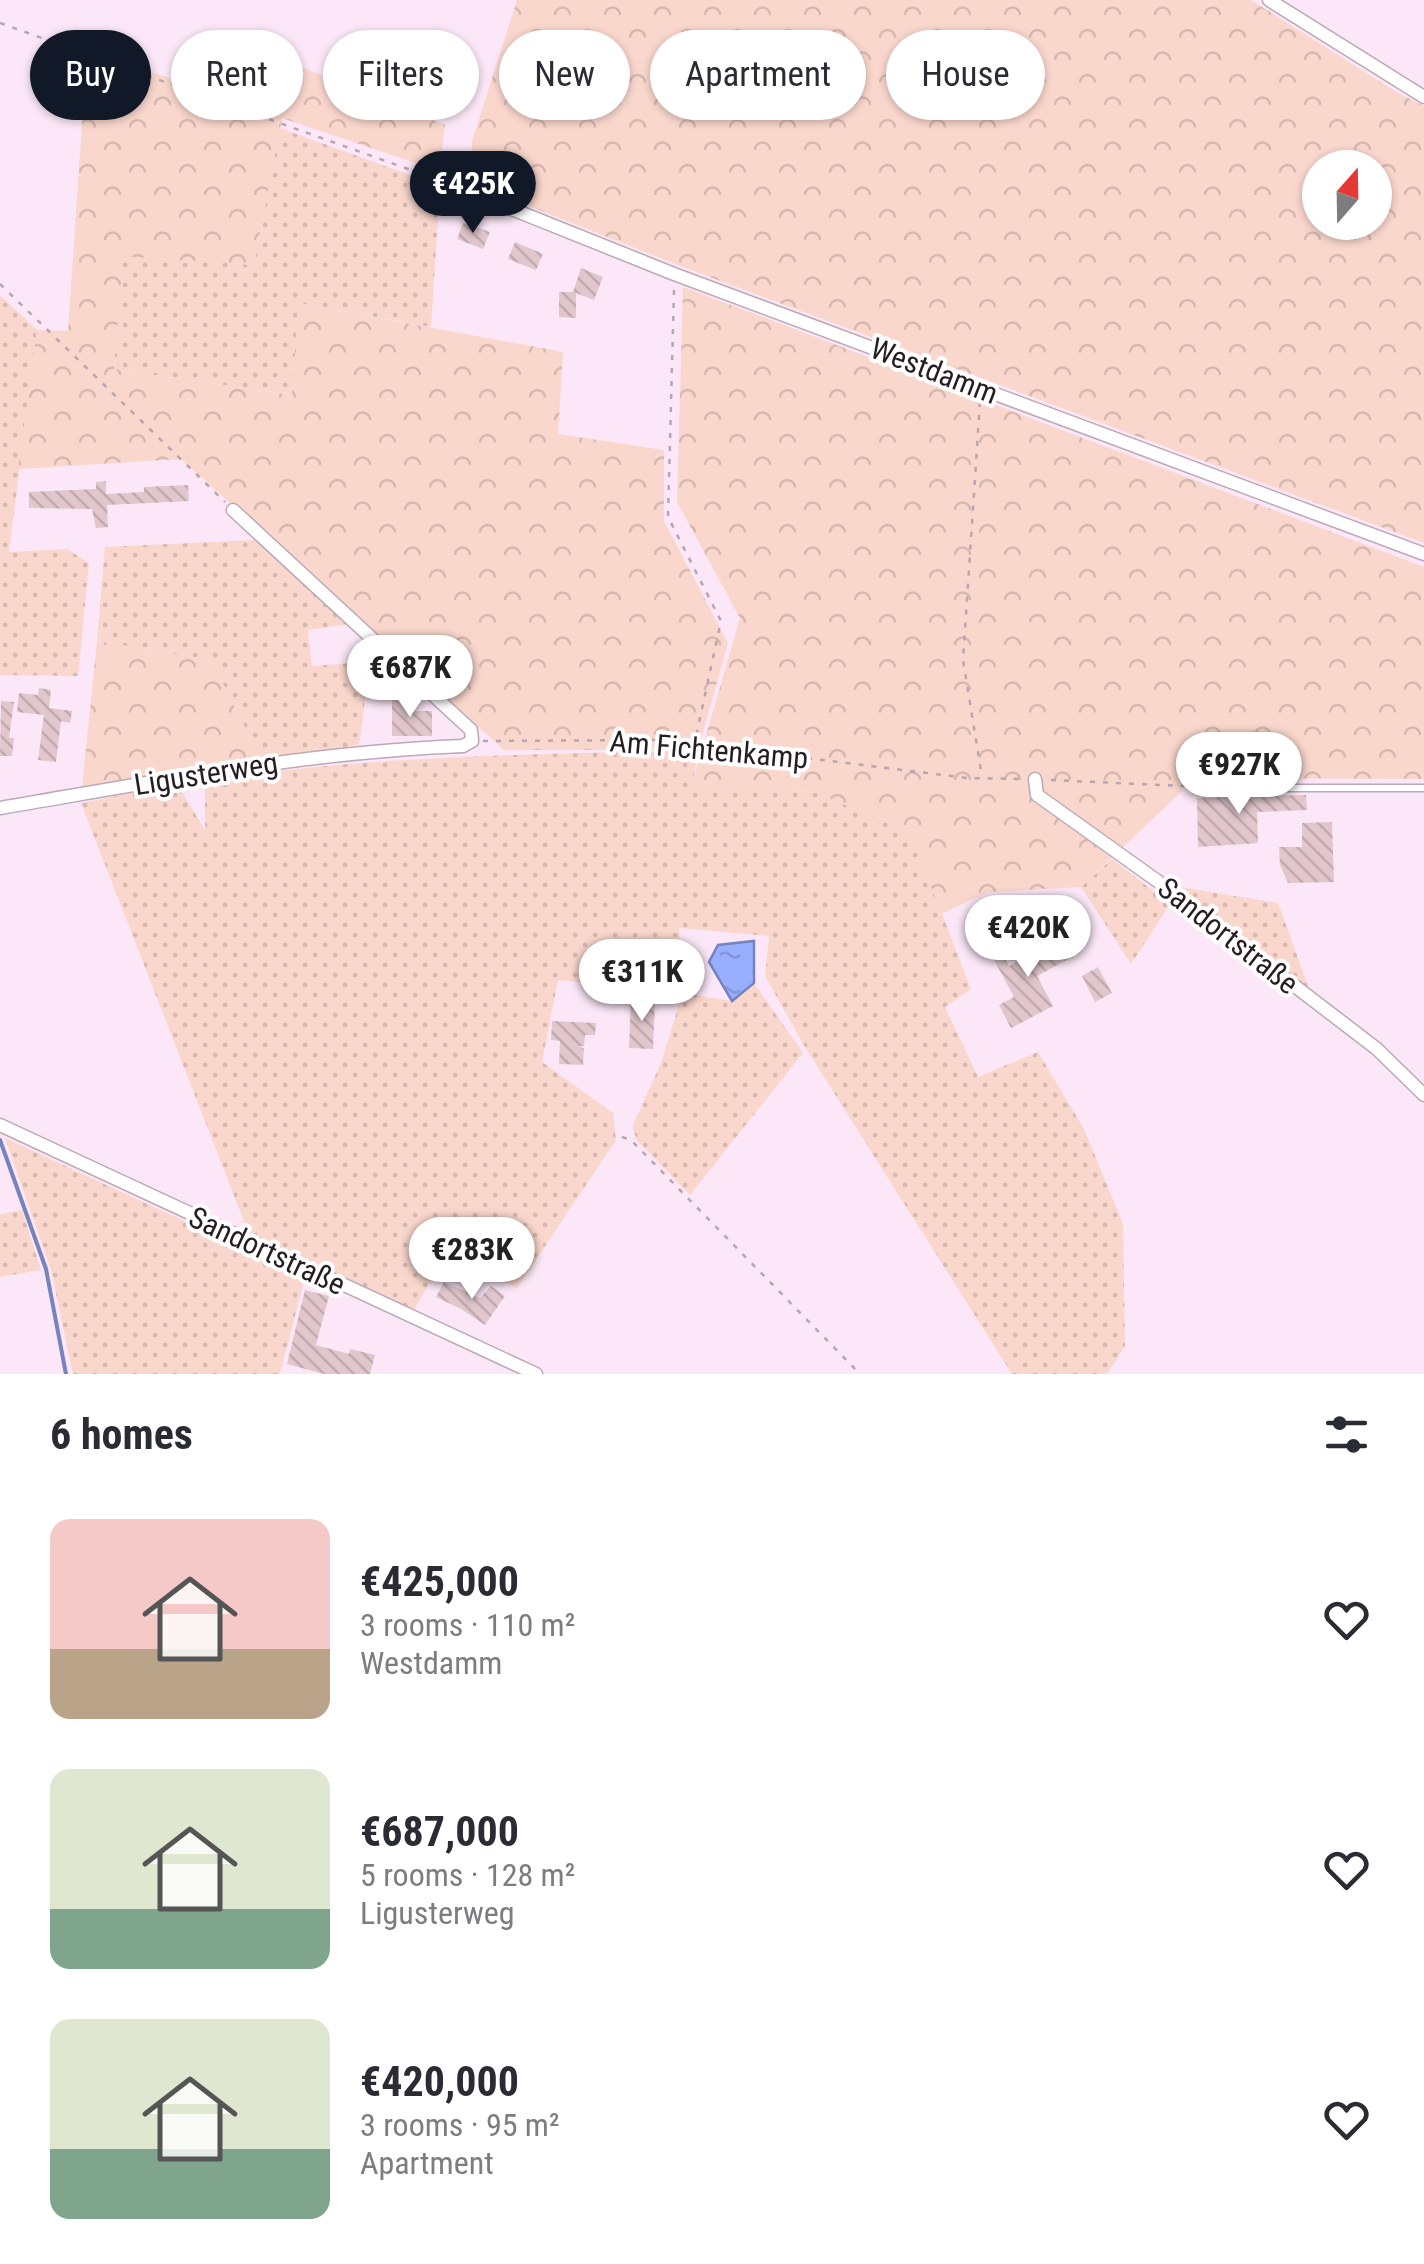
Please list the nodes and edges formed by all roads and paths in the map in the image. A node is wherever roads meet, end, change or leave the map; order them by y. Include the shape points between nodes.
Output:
1 (1268, 0) edge
2 (0, 23) edge
3 (1424, 97) edge
4 (447, 183) joint
5 (674, 274) junction
6 (0, 284) edge
7 (980, 388) junction
8 (233, 510) joint
9 (1424, 554) edge
10 (472, 741) junction
11 (694, 743) junction
12 (982, 778) junction
13 (1034, 780) junction
14 (1236, 788) joint
15 (1424, 788) edge
16 (0, 808) edge
17 (1424, 1095) edge
18 (0, 1124) edge
19 (622, 1137) dead end
20 (536, 1374) edge
21 (860, 1374) edge

1 - 3 street
2 - 4 path
4 - 5 street, Westdamm
5 - 7 street, Westdamm
5 - 11 path via 668,517 721,621
6 - 8 path
7 - 9 street, Westdamm
7 - 12 path via 963,660
8 - 10 street via 471,730
10 - 11 path, Am Fichtenkamp
10 - 16 street, Ligusterweg via 262,763
11 - 12 path, Am Fichtenkamp
12 - 13 path, Am Fichtenkamp
13 - 14 path, Am Fichtenkamp
13 - 17 street, Sandortstraße via 1037,796 1377,1050
14 - 15 lane
18 - 20 street, Sandortstraße
19 - 21 path

